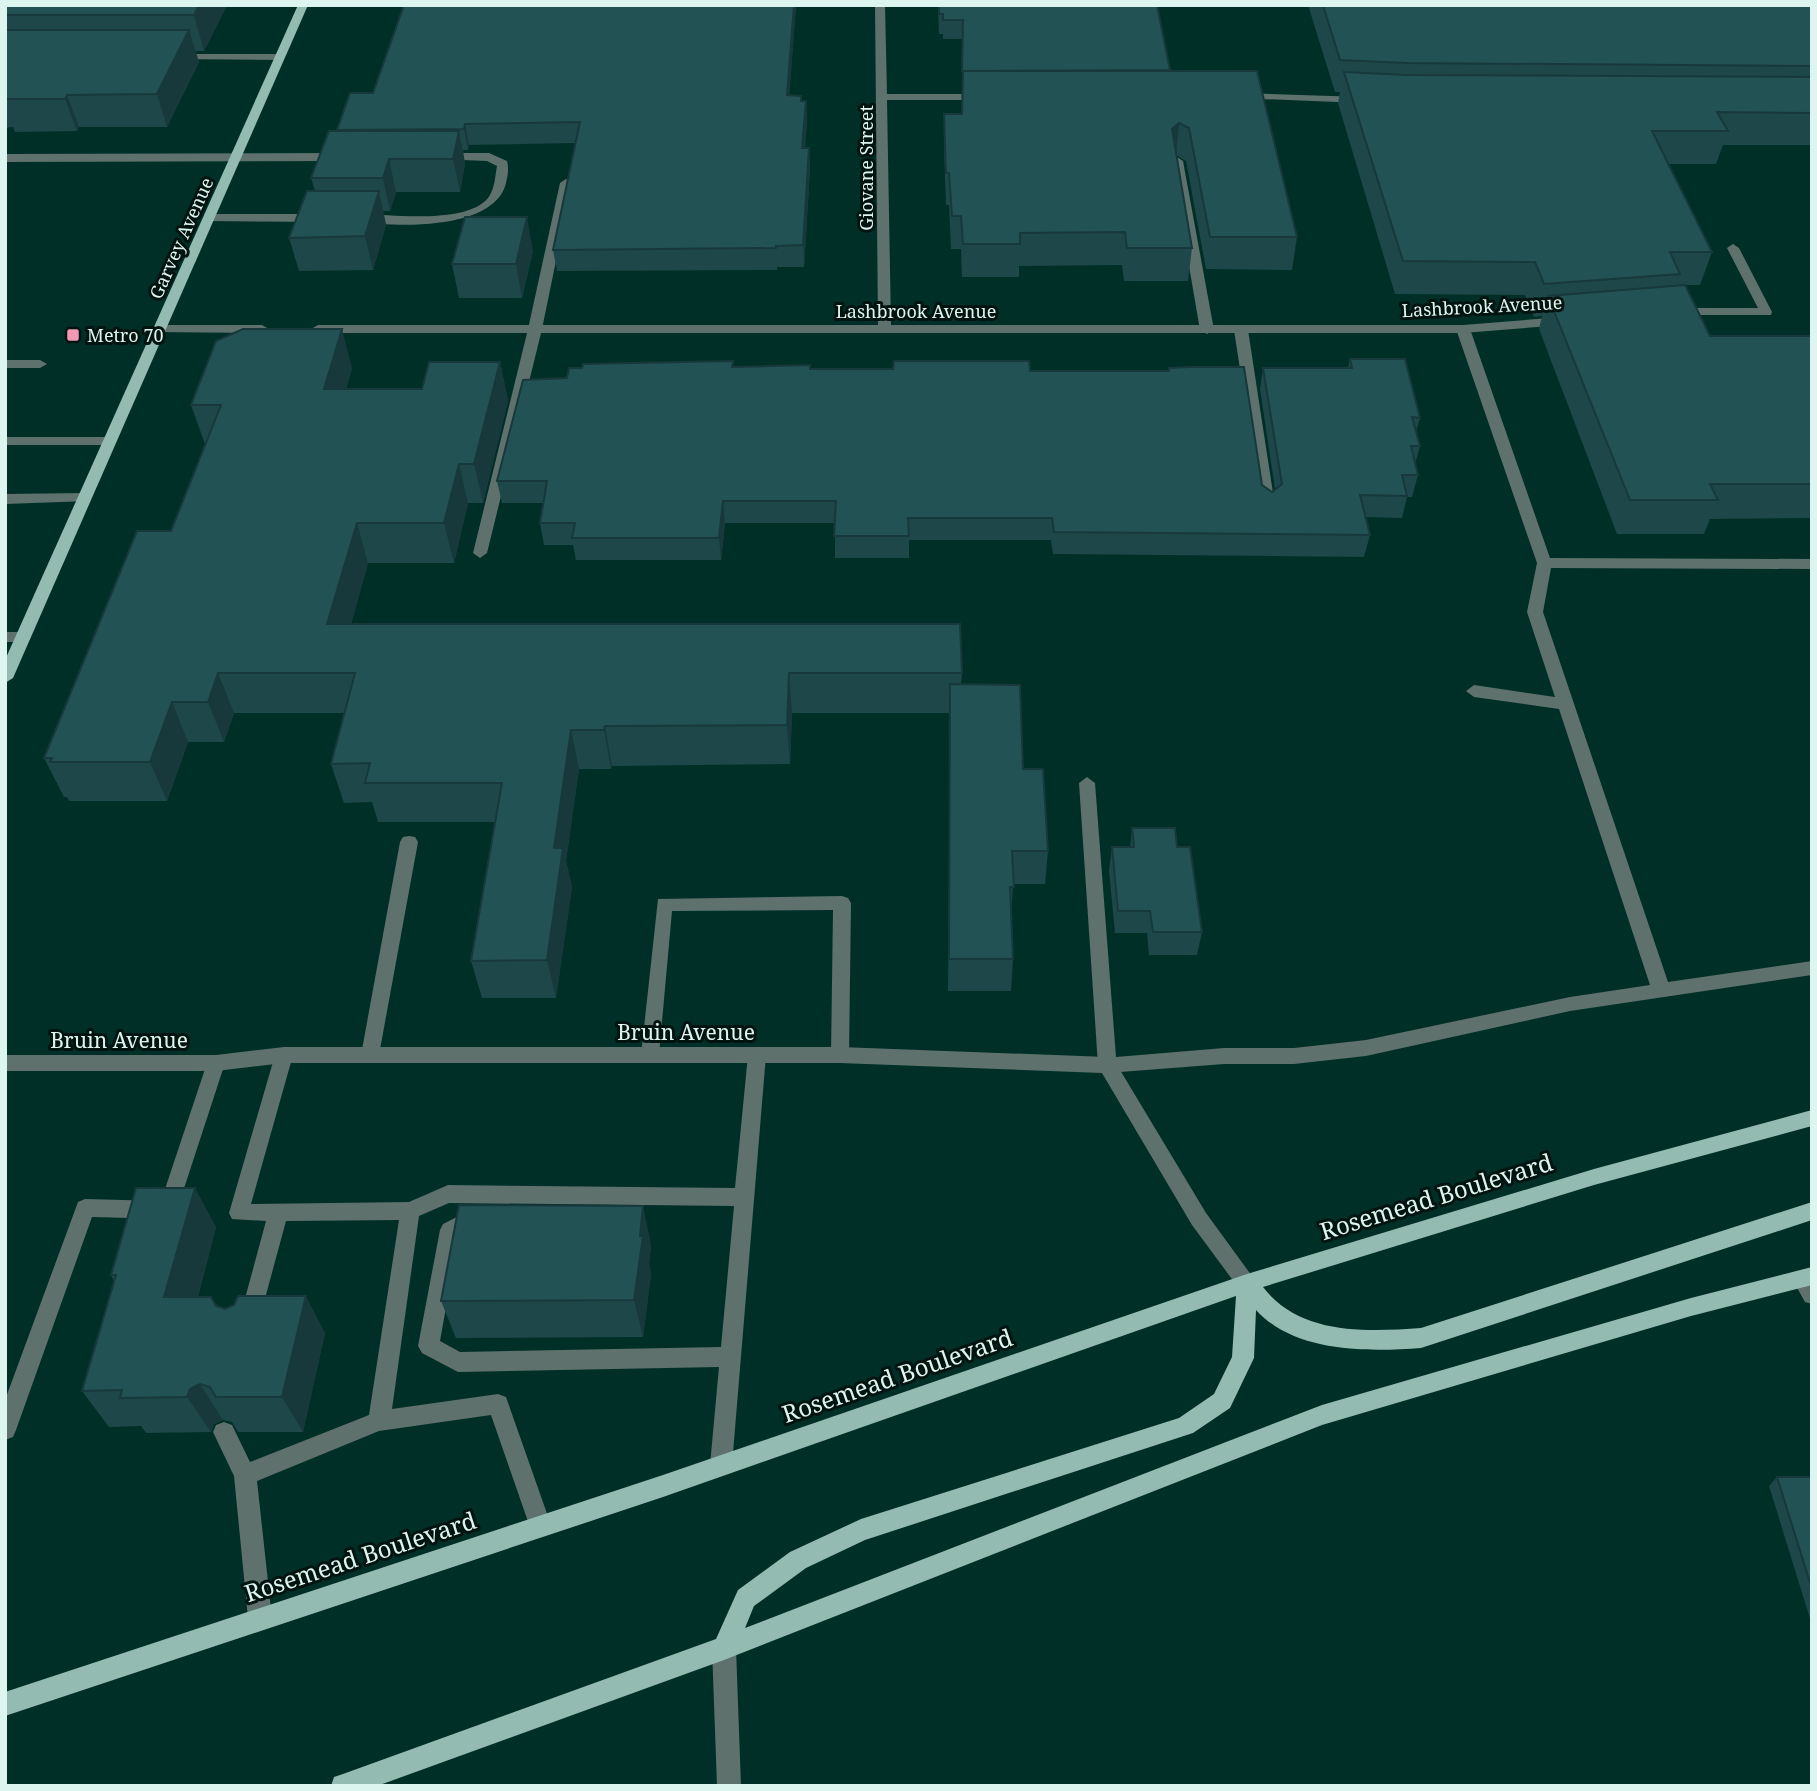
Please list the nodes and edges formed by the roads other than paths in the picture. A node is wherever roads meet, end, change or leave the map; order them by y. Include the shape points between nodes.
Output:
1 (303, 5) edge
2 (880, 5) edge
3 (156, 57) edge
4 (280, 57) junction
5 (1226, 96) edge
6 (883, 97) junction
7 (993, 97) edge
8 (1374, 100) edge
9 (236, 157) junction
10 (356, 157) edge
11 (435, 157) edge
12 (5, 158) edge
13 (1177, 161) edge
14 (566, 183) edge
15 (209, 218) junction
16 (1733, 248) dead end
17 (1665, 313) edge
18 (1574, 320) edge
19 (159, 329) junction
20 (274, 330) edge
21 (302, 330) edge
22 (535, 330) junction
23 (884, 330) junction
24 (1207, 330) junction
25 (1241, 330) junction
26 (1463, 330) junction
27 (40, 364) dead end
28 (5, 365) edge
29 (5, 441) edge
30 (110, 441) junction
31 (84, 498) junction
32 (5, 499) edge
33 (1268, 506) edge
34 (480, 552) dead end
35 (1544, 563) junction
36 (1812, 564) edge
37 (5, 637) edge
38 (23, 637) junction
39 (5, 678) edge
40 (1474, 691) dead end
41 (1567, 704) junction
42 (1087, 783) dead end
43 (409, 842) dead end
44 (1812, 968) edge
45 (1662, 992) junction
46 (284, 1055) junction
47 (370, 1055) junction
48 (650, 1055) junction
49 (757, 1055) junction
50 (840, 1055) junction
51 (5, 1063) edge
52 (216, 1063) junction
53 (1107, 1065) junction
54 (1812, 1118) edge
55 (519, 1195) junction
56 (744, 1197) junction
57 (410, 1211) junction
58 (1812, 1211) edge
59 (278, 1213) junction
60 (1247, 1283) junction
61 (1808, 1283) edge
62 (246, 1334) edge
63 (731, 1357) junction
64 (379, 1421) junction
65 (5, 1430) edge
66 (224, 1432) edge
67 (721, 1465) junction
68 (245, 1475) junction
69 (540, 1525) junction
70 (260, 1618) junction
71 (724, 1648) junction
72 (5, 1704) edge
73 (343, 1786) edge
74 (729, 1786) edge

1 - 4 main road, Garvey Avenue
2 - 6 street, Giovane Street
3 - 4 street
4 - 9 main road, Garvey Avenue
5 - 8 street
6 - 7 street
6 - 23 street, Giovane Street
9 - 10 street
9 - 12 street
9 - 15 main road, Garvey Avenue
11 - 15 street via 489,157 503,164 500,187 489,203 453,218
13 - 24 street
14 - 22 street
15 - 19 main road, Garvey Avenue
16 - 17 street via 1766,312
18 - 26 street, Lashbrook Avenue
19 - 20 street
19 - 30 main road, Garvey Avenue
21 - 22 street, Lashbrook Avenue
22 - 23 street, Lashbrook Avenue
22 - 34 street
23 - 24 street, Lashbrook Avenue
24 - 25 street, Lashbrook Avenue
25 - 26 street, Lashbrook Avenue
25 - 33 street
26 - 35 street
27 - 28 street
29 - 30 street
30 - 31 main road, Garvey Avenue
31 - 32 street
31 - 38 main road, Garvey Avenue
35 - 36 street
35 - 41 street via 1535,612
37 - 38 street
38 - 39 main road, Garvey Avenue
40 - 41 street
41 - 45 street
42 - 53 street
43 - 47 street
44 - 45 street, Bruin Avenue
45 - 53 street, Bruin Avenue via 1570,1004 1366,1048
46 - 47 street, Bruin Avenue
46 - 52 street, Bruin Avenue
46 - 59 street via 239,1213
47 - 48 street, Bruin Avenue
48 - 49 street, Bruin Avenue
48 - 50 street via 664,904 842,903
49 - 50 street, Bruin Avenue
49 - 56 street
50 - 53 street, Bruin Avenue
51 - 52 street, Bruin Avenue
52 - 65 street via 168,1210 85,1208
53 - 60 street via 1199,1219
54 - 60 main road, Rosemead Boulevard via 1594,1177
55 - 56 street
55 - 57 street via 448,1194
55 - 63 street via 450,1230 429,1346 458,1362
56 - 63 street
57 - 59 street
57 - 64 street
58 - 60 main road via 1421,1338 1389,1341 1306,1332 1275,1315
59 - 62 street
60 - 67 main road, Rosemead Boulevard
60 - 71 main road via 1242,1358 1222,1401 1185,1426 862,1530 798,1560 747,1598
61 - 71 main road via 1691,1307 1322,1415
63 - 67 street
64 - 68 street
64 - 69 street via 498,1404
66 - 68 street
67 - 69 main road, Rosemead Boulevard
68 - 70 street
69 - 70 main road, Rosemead Boulevard
70 - 72 main road, Rosemead Boulevard
71 - 73 main road
71 - 74 street

